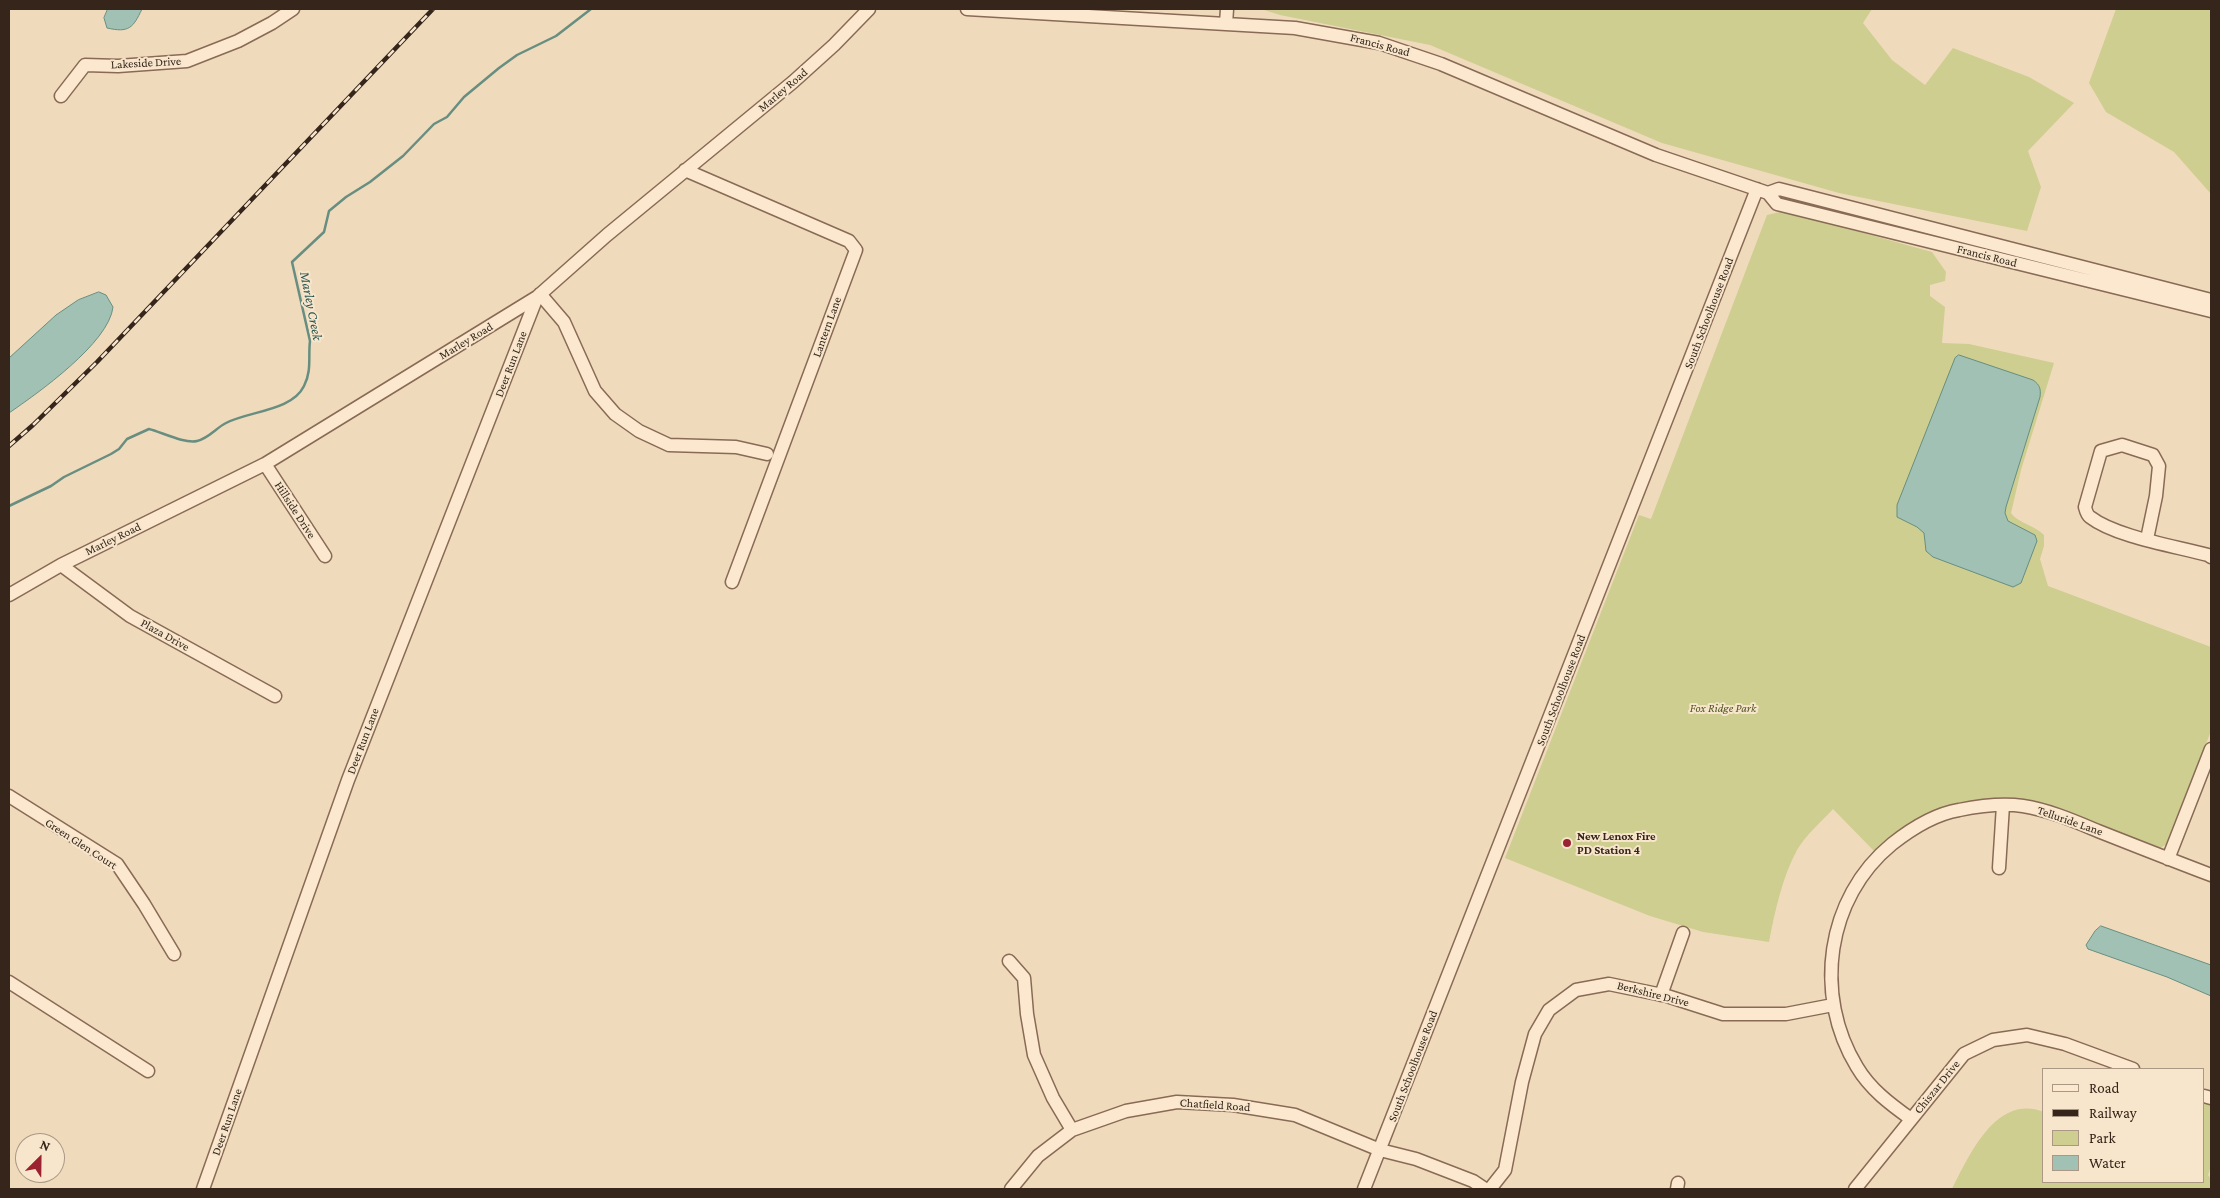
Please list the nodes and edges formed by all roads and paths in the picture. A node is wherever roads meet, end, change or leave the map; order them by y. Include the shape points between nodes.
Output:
1 (293, 9) edge
2 (869, 9) edge
3 (967, 9) edge
4 (1227, 9) edge
5 (1226, 24) junction
6 (61, 96) dead end
7 (685, 170) junction
8 (1763, 191) junction
9 (538, 296) junction
10 (2211, 300) edge
11 (2211, 311) edge
12 (767, 454) dead end
13 (265, 464) junction
14 (2147, 539) junction
15 (325, 556) dead end
16 (2211, 557) edge
17 (61, 565) junction
18 (732, 582) dead end
19 (9, 595) edge
20 (275, 696) dead end
21 (2211, 749) edge
22 (9, 796) edge
23 (2003, 806) junction
24 (2168, 858) junction
25 (1999, 868) dead end
26 (2211, 875) edge
27 (1683, 933) dead end
28 (174, 954) dead end
29 (1009, 961) dead end
30 (9, 982) edge
31 (1661, 995) junction
32 (1833, 1005) junction
33 (2130, 1068) edge
34 (148, 1071) dead end
35 (1911, 1119) junction
36 (1072, 1130) junction
37 (1380, 1150) junction
38 (203, 1189) edge
39 (1011, 1189) edge
40 (1364, 1189) edge
41 (1485, 1189) edge
42 (1490, 1189) edge
43 (1855, 1189) edge

1 - 6 street, Lakeside Drive via 238,41 187,61 85,65
2 - 7 street, Marley Road via 793,82
3 - 5 street, Francis Road
4 - 5 street
5 - 8 street, Francis Road via 1338,34 1418,55 1639,148
7 - 9 street, Marley Road
7 - 18 street, Lantern Lane via 849,240 856,250
8 - 10 street, Francis Road via 1779,189
8 - 11 street, Francis Road via 1777,204
8 - 37 street, South Schoolhouse Road
9 - 12 street via 564,322 595,391 615,414 639,431 669,445 736,447
9 - 13 street, Marley Road
9 - 38 street, Deer Run Lane via 348,780
13 - 15 street, Hillside Drive
13 - 17 street, Marley Road
14 - 14 street via 2110,528 2088,516 2085,507 2101,451 2122,446 2153,456 2159,466
14 - 16 street
17 - 19 street, Marley Road
17 - 20 street, Plaza Drive via 130,616
21 - 24 street
22 - 28 street, Green Glen Court via 117,864
23 - 24 street, Telluride Lane via 2038,809
23 - 25 street
23 - 32 street, Telluride Lane via 1957,810 1935,817 1897,840 1872,863 1853,890 1838,927 1830,969
24 - 26 street, Telluride Lane
27 - 31 street
29 - 36 street via 1024,978 1034,1056
30 - 34 street
31 - 32 street, Berkshire Drive via 1723,1014 1786,1014
31 - 42 street, Berkshire Drive via 1609,984 1576,990 1549,1010 1535,1034 1505,1170
32 - 35 street, Telluride Lane via 1845,1043 1857,1067 1871,1086
33 - 35 street, Chiszar Drive via 2065,1044 2028,1035 1994,1040 1964,1054
35 - 43 street, Chiszar Drive
36 - 37 street, Chatfield Road via 1126,1111 1177,1102 1233,1104 1295,1115
36 - 39 street, Chatfield Road via 1038,1156
37 - 40 street, South Schoolhouse Road
37 - 41 street via 1416,1158

